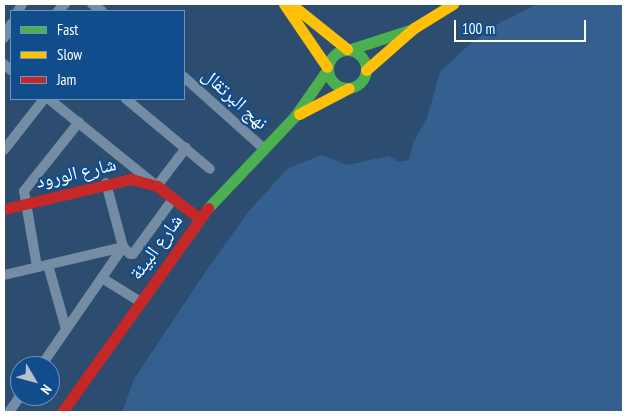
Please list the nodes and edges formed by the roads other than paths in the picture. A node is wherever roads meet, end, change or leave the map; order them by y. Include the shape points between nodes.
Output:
1 (284, 4) edge
2 (291, 4) edge
3 (453, 4) edge
4 (10, 26) edge
5 (414, 28) junction
6 (4, 38) edge
7 (349, 49) junction
8 (327, 68) junction
9 (366, 70) junction
10 (185, 78) edge
11 (349, 88) junction
12 (43, 100) edge
13 (50, 100) edge
14 (127, 100) edge
15 (295, 116) junction
16 (79, 122) junction
17 (186, 148) junction
18 (263, 148) junction
19 (4, 150) edge
20 (210, 169) dead end
21 (106, 183) junction
22 (157, 186) junction
23 (173, 199) junction
24 (25, 204) junction
25 (4, 209) edge
26 (199, 218) junction
27 (123, 247) junction
28 (48, 265) junction
29 (37, 267) junction
30 (4, 275) edge
31 (102, 278) junction
32 (139, 301) junction
33 (66, 328) junction
34 (48, 356) edge
35 (62, 412) edge

1 - 8 main road
2 - 7 main road
3 - 5 main road
4 - 6 street
5 - 7 main road
5 - 9 main road
7 - 8 main road via 332,56
7 - 9 main road via 364,59
8 - 11 main road via 337,86
8 - 15 main road, شارع البيئة
9 - 11 main road via 361,82
10 - 18 street, نهج البرتقال
11 - 15 main road, شارع البيئة
12 - 19 street
13 - 16 street
14 - 17 street
15 - 18 main road, شارع البيئة
16 - 22 street
16 - 24 street via 28,183
17 - 20 street
17 - 22 street
18 - 26 main road, شارع البيئة
21 - 22 main road, شارع الورود via 131,179
21 - 24 main road, شارع الورود
21 - 27 street
22 - 23 main road
23 - 26 main road
23 - 27 street via 134,254
24 - 25 main road, شارع الورود
24 - 29 street
26 - 32 main road, شارع البيئة
27 - 28 street
27 - 31 street
28 - 29 street
28 - 33 street
29 - 30 street
31 - 32 street
31 - 33 street
32 - 35 main road, شارع البيئة
33 - 34 street

